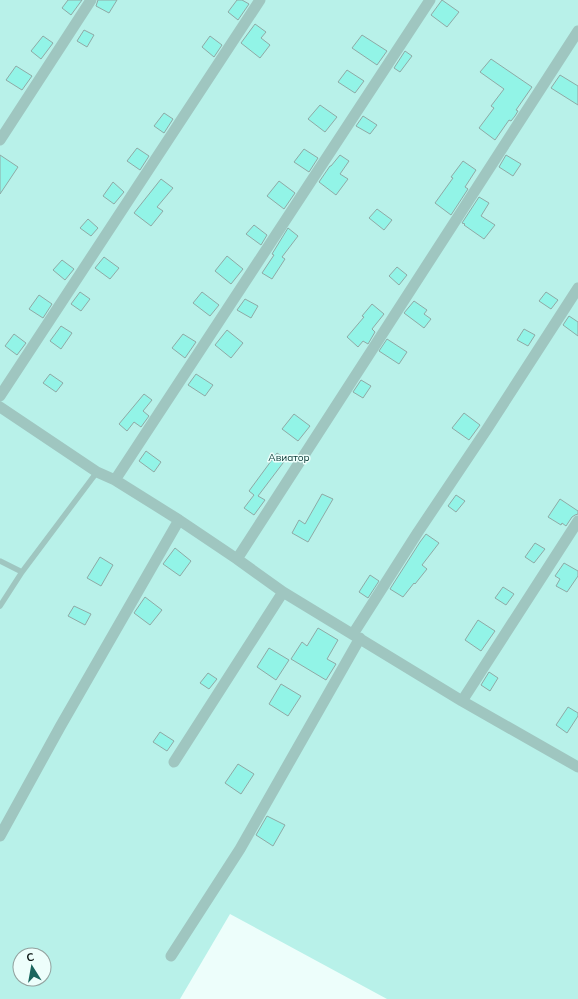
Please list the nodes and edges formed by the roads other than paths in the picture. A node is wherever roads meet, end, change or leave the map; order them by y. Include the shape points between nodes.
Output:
1 (91, 0) edge
2 (260, 0) edge
3 (430, 0) edge
4 (578, 31) edge
5 (0, 140) edge
6 (578, 288) edge
7 (0, 396) edge
8 (0, 407) edge
9 (97, 472) junction
10 (115, 480) junction
11 (179, 520) junction
12 (578, 521) edge
13 (237, 559) junction
14 (0, 561) edge
15 (22, 572) junction
16 (283, 592) junction
17 (0, 606) edge
18 (356, 636) junction
19 (462, 700) junction
20 (174, 762) dead end
21 (577, 763) edge
22 (0, 836) edge
23 (171, 956) dead end

1 - 5 street
2 - 7 street
3 - 10 street
4 - 13 street
6 - 18 street via 418,532
8 - 9 street
9 - 10 street
9 - 15 lane
10 - 11 street
11 - 13 street
11 - 22 street via 60,726
12 - 19 street
13 - 16 street
14 - 15 lane
15 - 17 lane
16 - 18 street
16 - 20 street
18 - 19 street
18 - 23 street via 240,849
19 - 21 street

